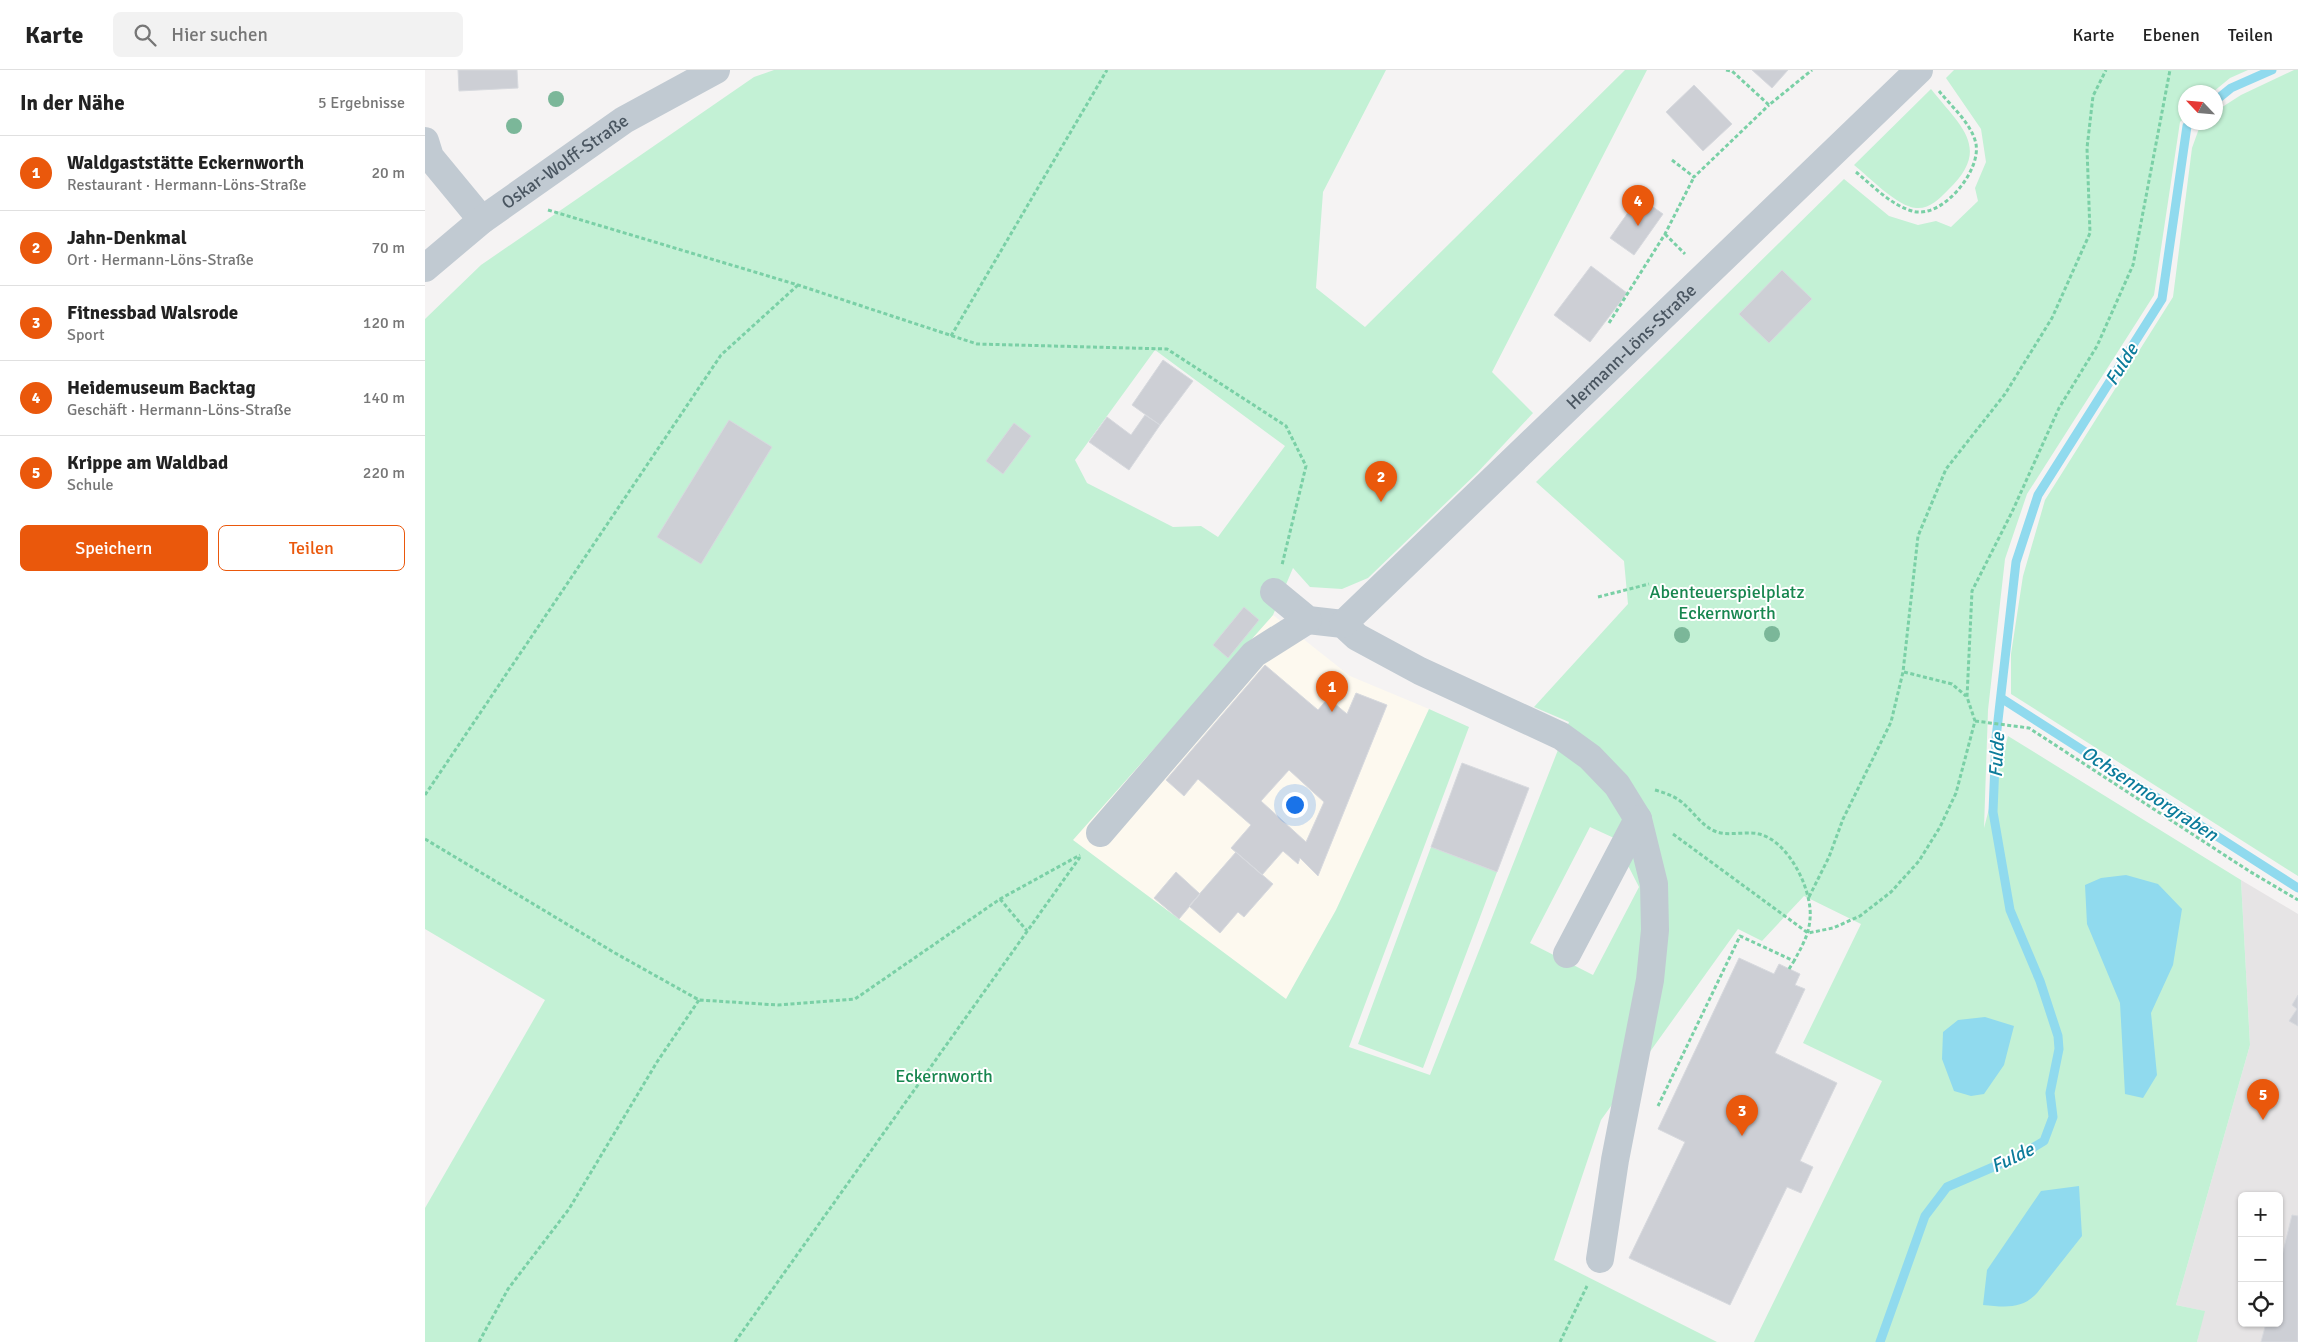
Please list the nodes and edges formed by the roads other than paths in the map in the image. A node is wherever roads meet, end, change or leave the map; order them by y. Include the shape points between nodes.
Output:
1 (715, 70) edge
2 (1926, 77) edge
3 (425, 141) edge
4 (482, 220) junction
5 (425, 268) edge
6 (1274, 592) road end
7 (1308, 620) junction
8 (1343, 624) junction
9 (1638, 819) junction
10 (1100, 833) dead end
11 (1567, 954) dead end
12 (1600, 1259) road end

1 - 4 street, Oskar-Wolff-Straße via 624,120
2 - 8 street, Hermann-Löns-Straße via 1831,153
3 - 4 street via 430,157
4 - 5 street, Oskar-Wolff-Straße
6 - 7 street
7 - 8 street
7 - 10 street via 1253,654
8 - 9 street via 1357,637 1420,671 1561,736 1590,757 1617,785
9 - 11 street
9 - 12 street via 1654,884 1655,930 1650,980 1615,1160

